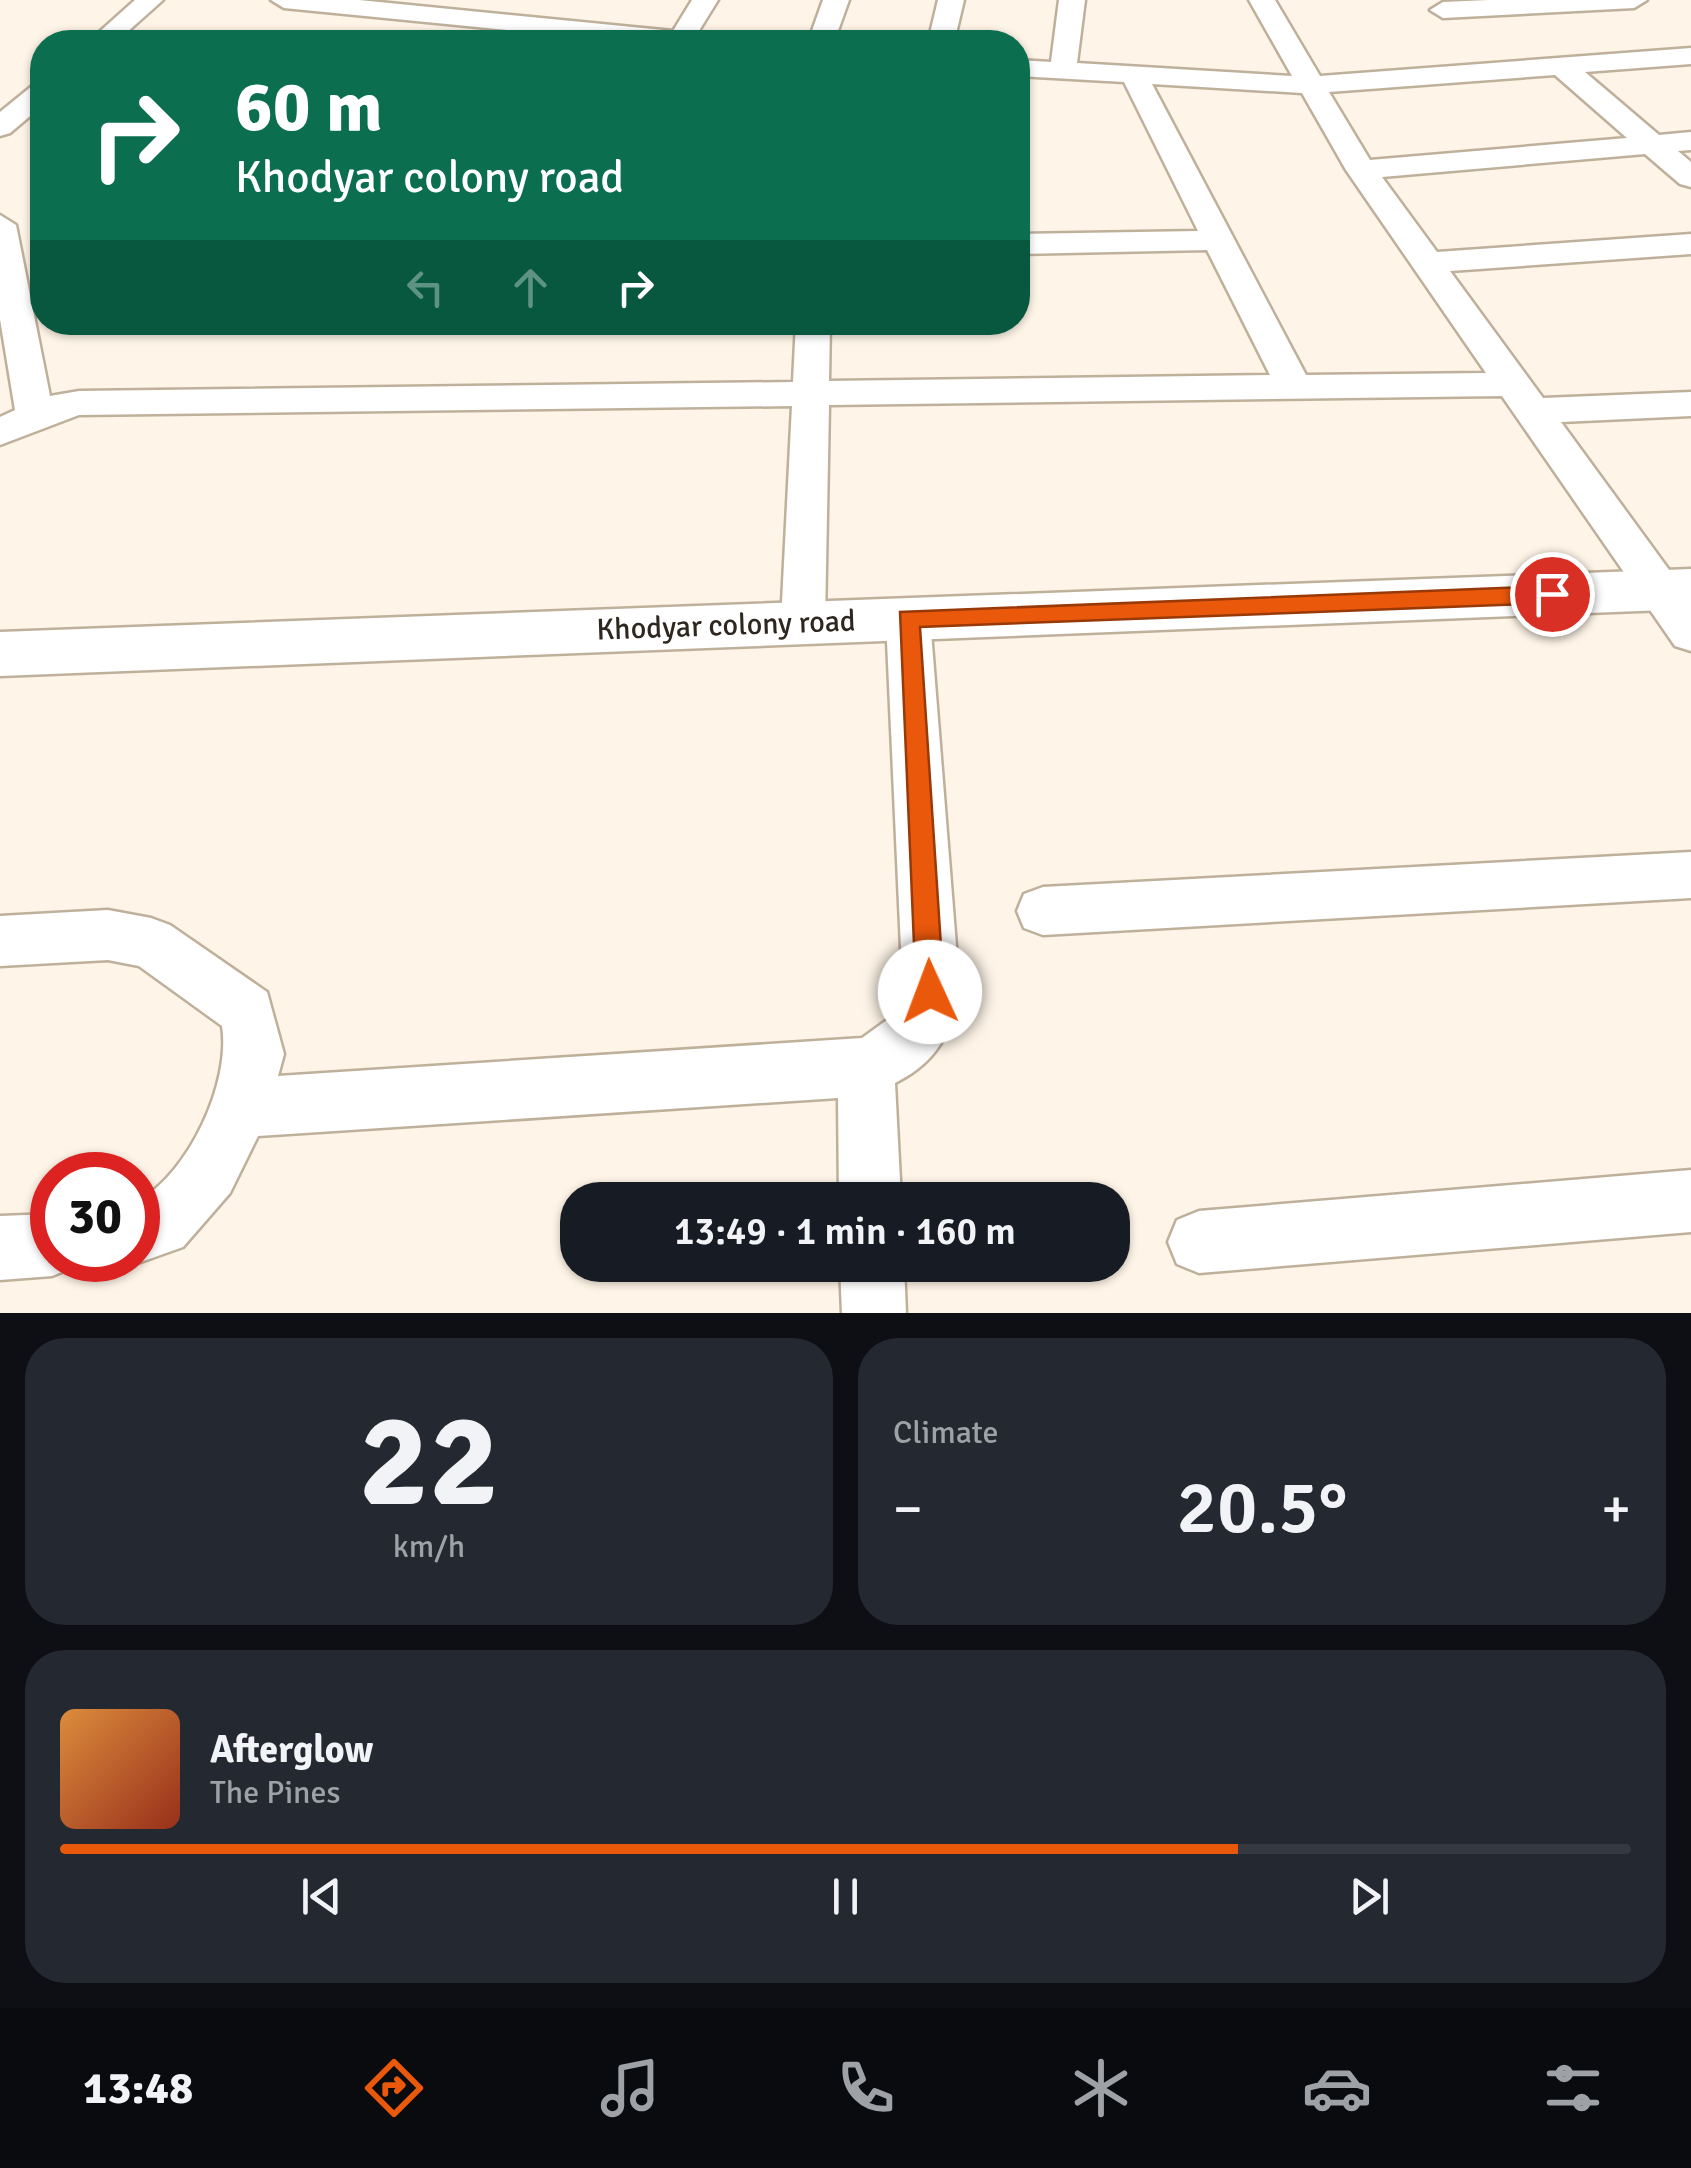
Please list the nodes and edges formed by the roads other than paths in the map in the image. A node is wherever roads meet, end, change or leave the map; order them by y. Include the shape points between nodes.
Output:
1 (150, 0) edge
2 (284, 0) edge
3 (594, 0) edge
4 (706, 0) edge
5 (836, 0) edge
6 (951, 0) edge
7 (1072, 0) edge
8 (1262, 0) edge
9 (1634, 0) edge
10 (1439, 5) edge
11 (410, 6) edge
12 (507, 24) junction
13 (116, 30) edge
14 (496, 30) edge
15 (534, 30) edge
16 (571, 30) edge
17 (695, 30) edge
18 (826, 30) edge
19 (943, 30) edge
20 (1691, 56) edge
21 (1562, 66) junction
22 (1030, 69) edge
23 (1062, 71) junction
24 (1498, 71) junction
25 (1134, 76) junction
26 (1312, 85) junction
27 (30, 102) edge
28 (0, 127) edge
29 (1691, 141) edge
30 (1651, 144) junction
31 (1361, 170) junction
32 (1691, 178) edge
33 (0, 225) edge
34 (1218, 240) junction
35 (1030, 244) edge
36 (1691, 244) edge
37 (1426, 263) junction
38 (18, 274) edge
39 (30, 310) edge
40 (31, 335) edge
41 (813, 335) edge
42 (1294, 388) junction
43 (811, 395) junction
44 (1522, 397) junction
45 (1691, 404) edge
46 (35, 415) junction
47 (0, 432) edge
48 (1675, 589) edge
49 (908, 618) junction
50 (803, 622) junction
51 (1691, 634) edge
52 (0, 654) edge
53 (1691, 875) edge
54 (1043, 911) dead end
55 (0, 941) edge
56 (866, 1068) junction
57 (242, 1108) junction
58 (869, 1182) edge
59 (1691, 1201) edge
60 (160, 1226) edge
61 (1200, 1242) dead end
62 (30, 1246) edge
63 (0, 1248) edge
64 (873, 1282) edge
65 (874, 1313) edge

1 - 13 street
2 - 11 street
3 - 16 street
4 - 17 street
5 - 18 street
6 - 19 street
7 - 23 street
8 - 26 street
9 - 10 street
10 - 24 street
11 - 12 street
12 - 14 street
12 - 15 street
20 - 21 street
21 - 24 street
21 - 30 street
22 - 23 street
23 - 25 street
24 - 26 street
25 - 26 street
25 - 34 street
26 - 31 street
27 - 28 street
29 - 30 street
30 - 31 street
30 - 32 street
31 - 37 street
33 - 38 street
34 - 35 street
34 - 42 street
36 - 37 street
37 - 44 street
38 - 39 street
40 - 46 street
41 - 43 street
42 - 43 street
42 - 44 street
43 - 46 street via 79,404
43 - 50 street
44 - 45 street
44 - 48 street
46 - 47 street
48 - 49 street, Khodyar colony road
48 - 51 street
49 - 50 street, Khodyar colony road
49 - 56 street via 930,1013 907,1048
50 - 52 street, Khodyar colony road
53 - 54 street
55 - 57 street via 108,935 151,943 247,1011 255,1054
56 - 57 street
56 - 58 street
57 - 60 street via 208,1172
59 - 61 street
62 - 63 street
64 - 65 street

